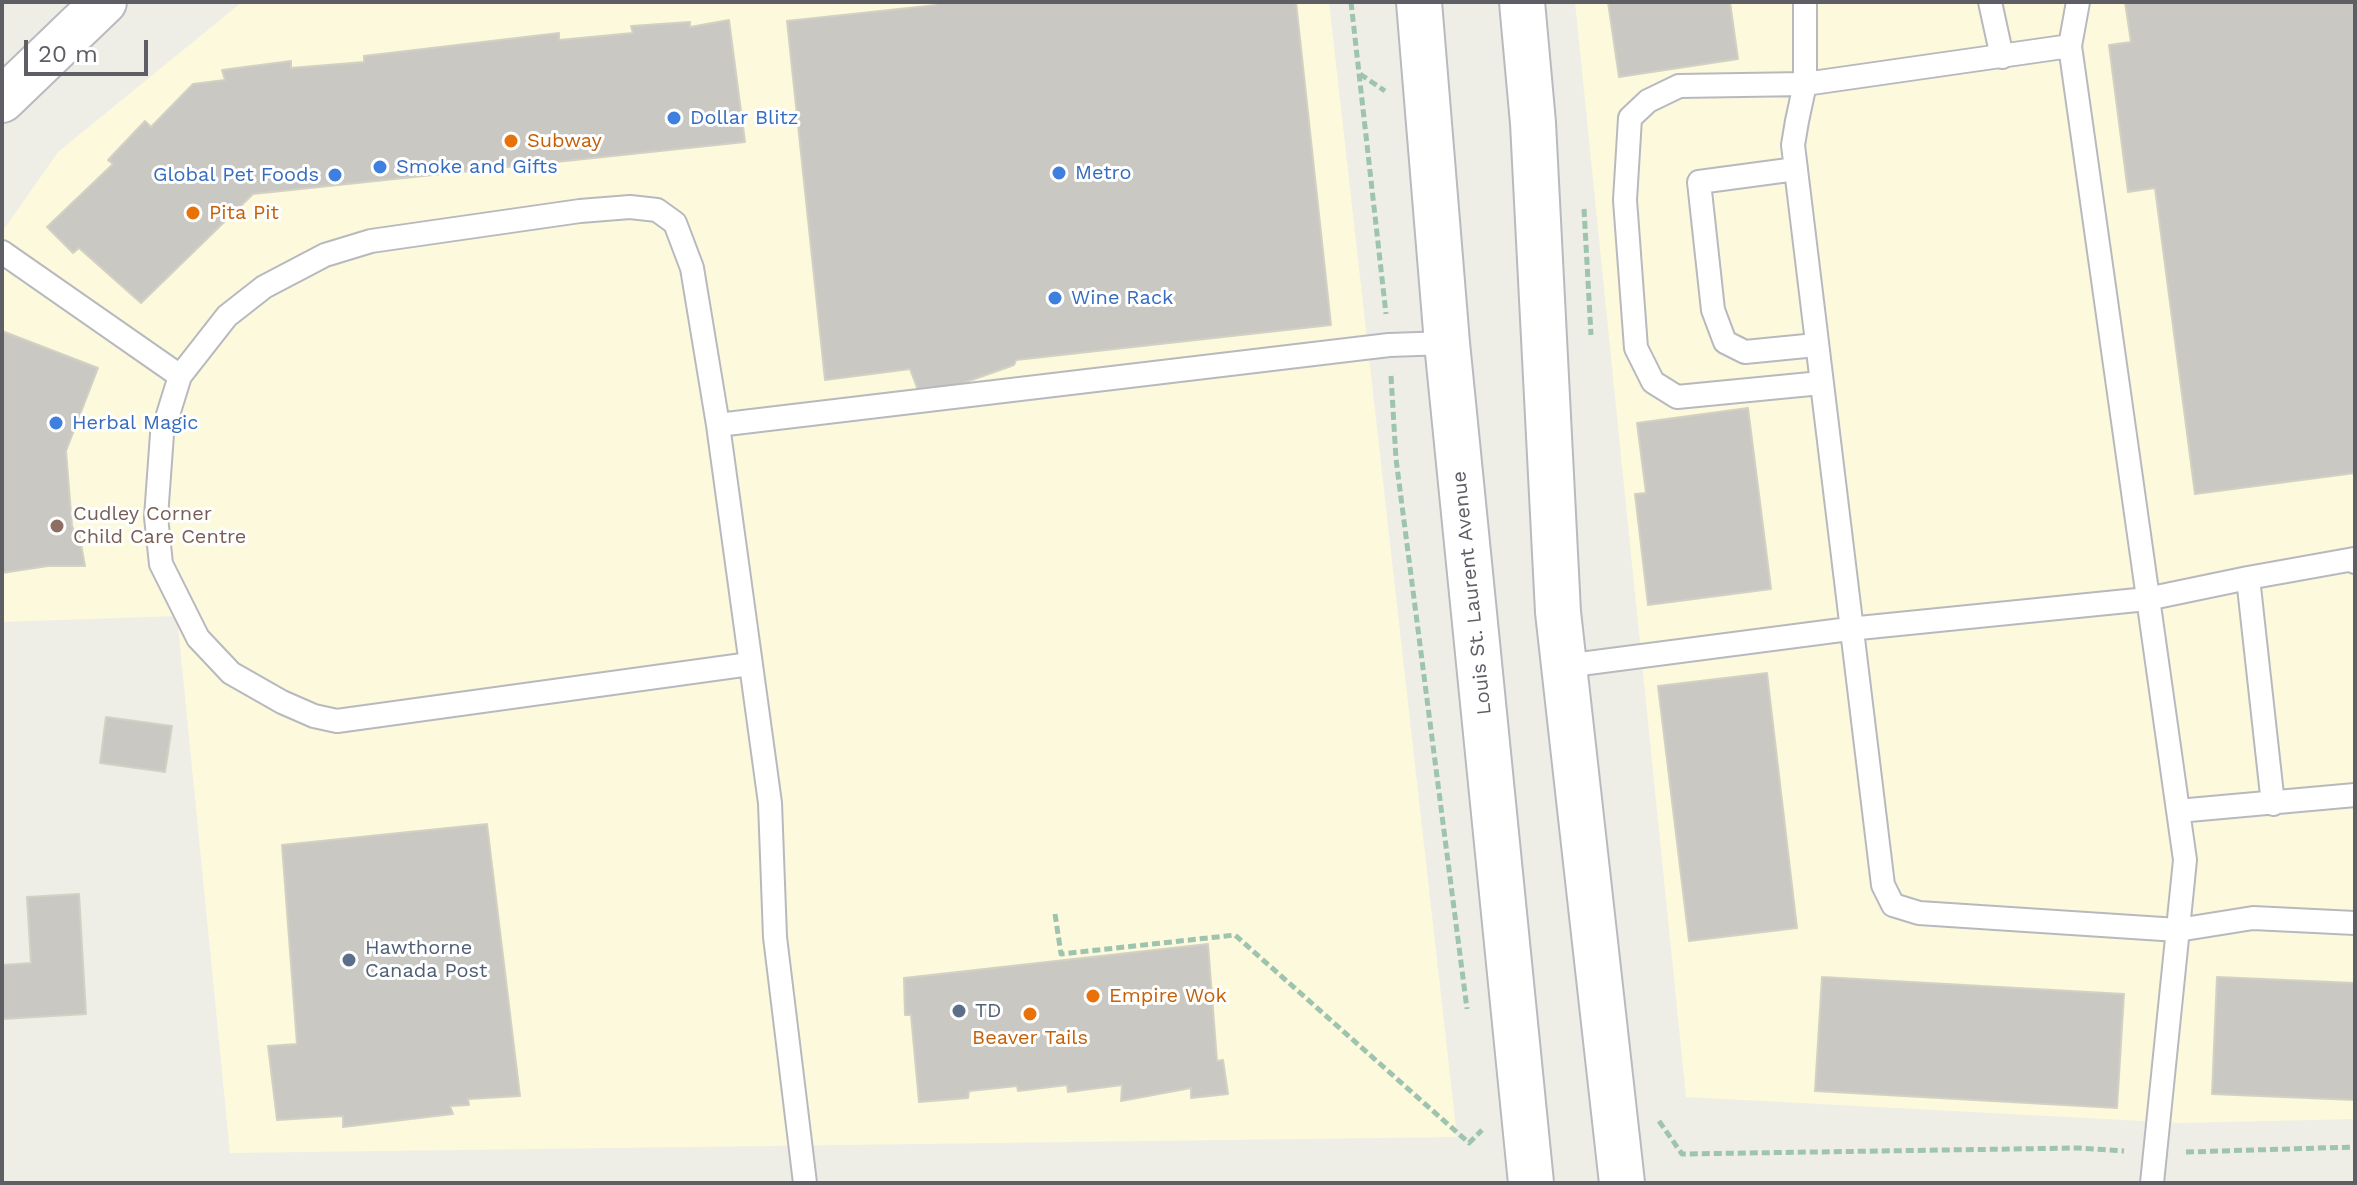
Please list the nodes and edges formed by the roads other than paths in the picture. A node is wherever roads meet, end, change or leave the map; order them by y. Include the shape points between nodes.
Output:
1 (104, 2) edge
2 (1419, 2) edge
3 (1522, 2) edge
4 (1805, 2) edge
5 (1990, 2) edge
6 (2078, 2) edge
7 (2070, 46) junction
8 (2002, 57) junction
9 (1805, 84) junction
10 (2, 100) edge
11 (1796, 169) junction
12 (2, 252) edge
13 (1447, 343) junction
14 (1816, 345) junction
15 (180, 376) junction
16 (1821, 383) junction
17 (718, 425) junction
18 (2355, 562) edge
19 (2248, 578) junction
20 (2147, 599) junction
21 (1849, 629) junction
22 (750, 664) junction
23 (1565, 666) junction
24 (2355, 795) edge
25 (2273, 804) junction
26 (2178, 811) junction
27 (2355, 923) edge
28 (2178, 930) junction
29 (805, 1183) edge
30 (1531, 1183) edge
31 (1622, 1183) edge
32 (2152, 1183) edge

1 - 10 main road
2 - 13 main road, Louis St. Laurent Avenue
3 - 23 main road
4 - 9 lane
5 - 8 lane
6 - 7 lane
7 - 8 lane
7 - 20 lane
8 - 9 lane
9 - 11 lane via 1793,145
9 - 16 lane via 1679,86 1648,101 1630,118 1625,200 1636,348 1653,382 1677,397
11 - 14 lane
11 - 14 lane via 1699,182 1713,310 1725,342 1745,352
12 - 15 lane
13 - 17 lane via 1389,345
13 - 30 main road, Louis St. Laurent Avenue
14 - 16 lane
15 - 17 lane via 227,316 264,287 325,255 371,241 630,207 657,210 675,223 692,268
15 - 22 lane via 162,434 156,517 161,564 198,638 231,673 282,702 337,721
16 - 21 lane
17 - 22 lane
18 - 19 lane
19 - 20 lane
19 - 25 lane
20 - 21 lane
20 - 26 lane
21 - 23 lane
21 - 28 lane via 1883,885 1893,905 1919,913
22 - 29 lane via 770,803 775,937
23 - 31 main road
24 - 25 lane
25 - 26 lane
26 - 28 lane via 2185,860
27 - 28 lane via 2253,918
28 - 32 lane

